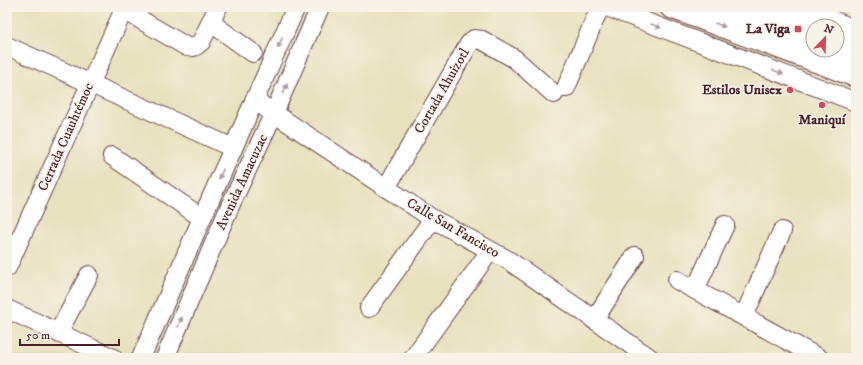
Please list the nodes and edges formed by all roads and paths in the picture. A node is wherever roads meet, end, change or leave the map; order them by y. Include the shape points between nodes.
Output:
1 (296, 7) edge
2 (320, 7) edge
3 (600, 7) edge
4 (607, 7) edge
5 (670, 7) edge
6 (721, 7) edge
7 (762, 7) edge
8 (796, 7) edge
9 (125, 8) edge
10 (214, 15) edge
11 (805, 24) edge
12 (856, 32) edge
13 (845, 39) edge
14 (805, 40) edge
15 (856, 44) edge
16 (7, 46) edge
17 (253, 53) dead end
18 (845, 56) edge
19 (856, 60) edge
20 (856, 76) edge
21 (90, 84) junction
22 (254, 100) junction
23 (856, 102) edge
24 (274, 113) junction
25 (233, 148) junction
26 (112, 156) dead end
27 (386, 188) junction
28 (202, 218) junction
29 (433, 219) junction
30 (725, 225) dead end
31 (782, 232) dead end
32 (490, 250) junction
33 (635, 256) dead end
34 (7, 268) edge
35 (89, 275) dead end
36 (677, 280) dead end
37 (695, 290) junction
38 (369, 308) dead end
39 (7, 309) edge
40 (744, 316) junction
41 (594, 320) junction
42 (58, 333) junction
43 (647, 357) edge
44 (113, 358) edge
45 (141, 358) edge
46 (165, 358) edge
47 (413, 358) edge
48 (819, 358) edge

1 -> 22 street, Avenida Amacuzac
24 -> 2 street, Avenida Amacuzac
3 - 27 street, Cortada Ahuizotl via 560,91 515,59 482,40 474,39
4 -> 23 street
5 -> 20 main road
6 - 14 street
7 - 11 street
8 - 12 main road
9 - 10 street via 192,48 201,42
9 - 21 street, Cerrada Cuauhtémoc
10 - 17 street
13 - 15 street
16 - 21 street
18 - 19 street
21 - 25 street
21 - 34 street, Cerrada Cuauhtémoc
22 - 24 street, Calle San Fancisco
22 - 25 street, Avenida Amacuzac
24 - 27 street, Calle San Fancisco
46 -> 24 street, Avenida Amacuzac via 230,206
25 -> 28 street, Avenida Amacuzac
26 - 28 street
27 - 29 street, Calle San Fancisco
28 - 45 street, Avenida Amacuzac
29 - 32 street, Calle San Fancisco
29 - 38 street
30 - 37 street
31 - 40 street
32 - 41 street, Calle San Fancisco
32 - 47 street
33 - 41 street
35 - 42 street via 86,295
36 - 37 street
37 - 40 street
39 - 42 street
40 - 48 street
41 - 43 street, Calle San Fancisco
42 - 44 street

